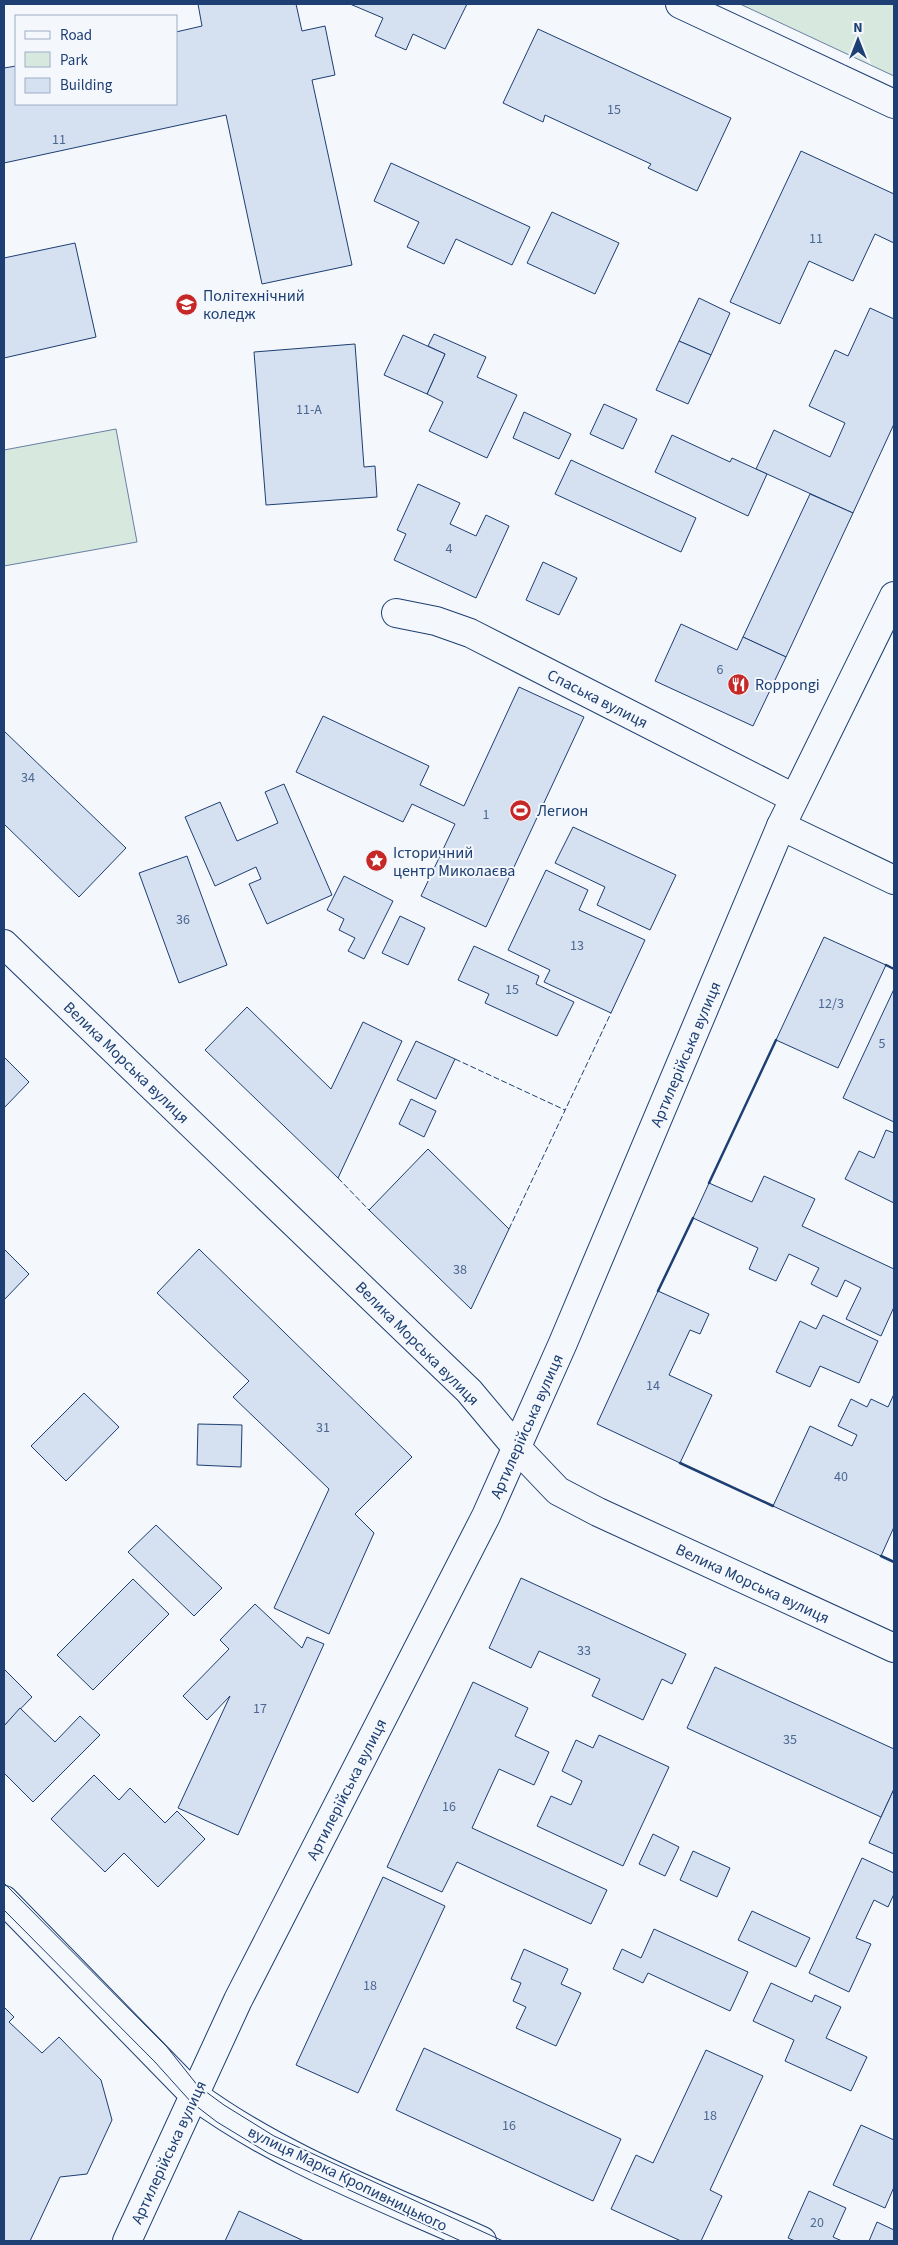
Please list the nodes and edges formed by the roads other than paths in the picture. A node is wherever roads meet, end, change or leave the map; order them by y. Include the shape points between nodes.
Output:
1 (680, 4) edge
2 (894, 104) edge
3 (894, 596) edge
4 (396, 613) dead end
5 (794, 798) junction
6 (781, 826) junction
7 (894, 880) edge
8 (4, 944) edge
9 (516, 1447) junction
10 (894, 1648) edge
11 (4, 1900) edge
12 (194, 2095) junction
13 (126, 2241) edge
14 (482, 2241) edge

1 - 2 main road
3 - 5 main road, Артилерійська вулиця
4 - 5 main road, Спаська вулиця via 436,621 470,633
5 - 6 main road, Артилерійська вулиця
6 - 7 main road
6 - 9 main road, Артилерійська вулиця
8 - 9 main road, Велика Морська вулиця via 469,1391
9 - 10 main road, Велика Морська вулиця via 558,1491
9 - 12 main road, Артилерійська вулиця via 486,1516 238,2000
11 - 12 main road, вулиця Марка Кропивницького
12 - 13 main road, Артилерійська вулиця
12 - 14 main road, вулиця Марка Кропивницького via 271,2144

